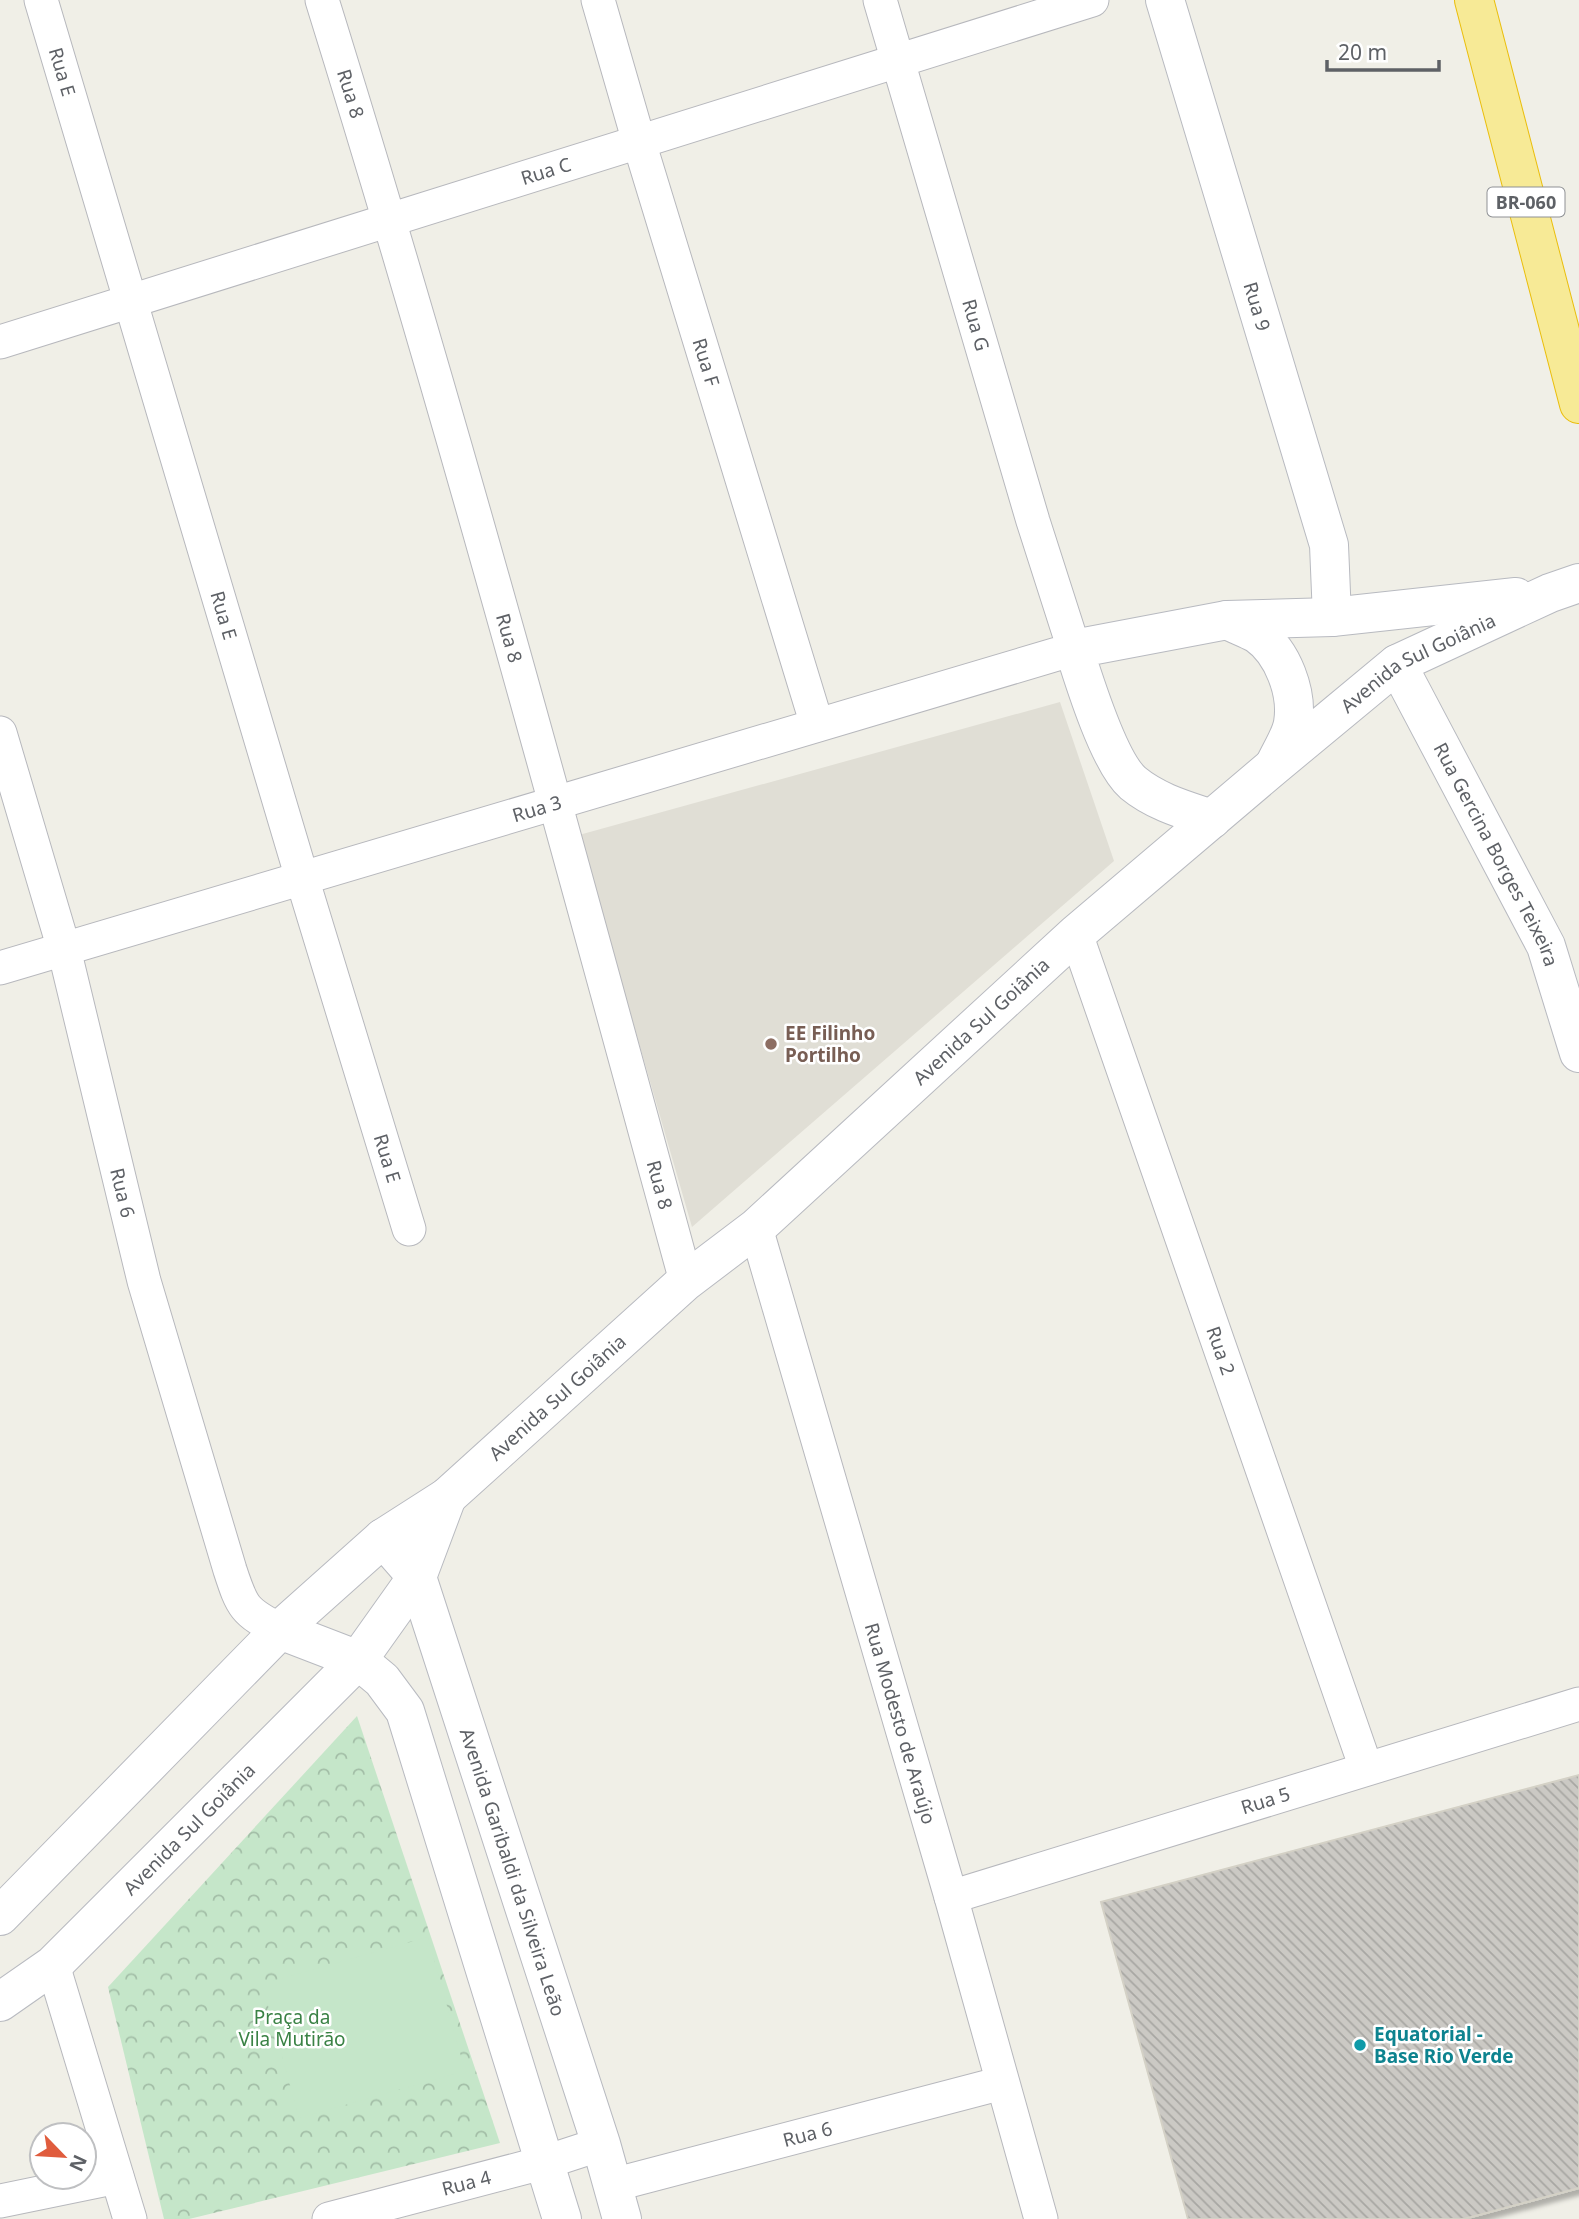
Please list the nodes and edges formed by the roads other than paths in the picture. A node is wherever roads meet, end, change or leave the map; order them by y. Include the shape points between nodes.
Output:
1 (41, 0) edge
2 (321, 0) edge
3 (598, 0) edge
4 (880, 0) edge
5 (1092, 0) edge
6 (1165, 0) edge
7 (1474, 0) edge
8 (898, 61) junction
9 (639, 142) junction
10 (390, 219) junction
11 (131, 301) junction
12 (0, 342) edge
13 (1579, 404) edge
14 (1564, 588) edge
15 (1332, 617) junction
16 (1227, 620) junction
17 (1074, 649) junction
18 (1396, 664) junction
19 (817, 725) junction
20 (0, 733) edge
21 (1275, 765) junction
22 (556, 803) junction
23 (1212, 818) junction
24 (302, 878) junction
25 (1076, 934) junction
26 (64, 949) junction
27 (0, 968) edge
28 (1579, 1053) edge
29 (756, 1228) junction
30 (410, 1229) dead end
31 (686, 1281) junction
32 (447, 1497) junction
33 (383, 1538) junction
34 (417, 1577) junction
35 (280, 1630) junction
36 (358, 1660) junction
37 (1579, 1704) edge
38 (1366, 1768) junction
39 (951, 1897) junction
40 (0, 1916) edge
41 (53, 1965) junction
42 (0, 2002) edge
43 (1002, 2083) junction
44 (601, 2144) junction
45 (546, 2162) junction
46 (117, 2177) junction
47 (0, 2201) edge
48 (618, 2202) edge
49 (130, 2219) edge
50 (329, 2219) edge
51 (562, 2219) edge
52 (1041, 2219) edge

1 - 11 street, Rua E
2 - 10 street, Rua 8
3 - 9 street, Rua F
4 - 8 street, Rua G
5 - 8 street, Rua C
6 - 15 street, Rua 9 via 1329,545
7 - 13 highway, BR-060
8 - 9 street, Rua C
8 - 17 street, Rua G
9 - 10 street, Rua C
9 - 19 street, Rua F
10 - 11 street, Rua C
10 - 22 street, Rua 8
11 - 12 street, Rua C
11 - 24 street, Rua E
14 - 15 street, Avenida Sul Goiânia
14 - 18 street, Avenida Sul Goiânia
15 - 16 street, Avenida Sul Goiânia
16 - 17 street
16 - 21 street via 1259,635 1287,675 1294,701 1293,725
17 - 19 street, Rua 3
17 - 23 street via 1097,717 1131,781 1179,809
18 - 21 street, Avenida Sul Goiânia
18 - 28 street, Rua Gercina Borges Teixeira via 1546,946
19 - 22 street, Rua 3
20 - 26 street, Rua 6
21 - 23 street, Avenida Sul Goiânia
22 - 24 street, Rua 3
22 - 31 street, Rua 8
23 - 25 street, Avenida Sul Goiânia
24 - 26 street, Rua 3
24 - 30 street, Rua E
25 - 29 street, Avenida Sul Goiânia
25 - 38 street, Rua 2
26 - 27 street, Rua 3
26 - 35 street, Rua 6 via 144,1281 230,1570 240,1599 254,1617
29 - 31 street, Avenida Sul Goiânia
29 - 39 street, Rua Modesto de Araújo
31 - 32 street, Avenida Sul Goiânia
32 - 33 street, Avenida Sul Goiânia
32 - 34 street, Avenida Sul Goiânia
33 - 34 street, Avenida Garibaldi da Silveira Leão
33 - 35 street, Avenida Sul Goiânia
34 - 36 street, Avenida Sul Goiânia
34 - 44 street, Avenida Garibaldi da Silveira Leão
35 - 36 street
35 - 40 street, Avenida Sul Goiânia
36 - 41 street, Avenida Sul Goiânia
36 - 45 street via 405,1711
37 - 38 street, Rua 5
38 - 39 street, Rua 5
39 - 43 street, Rua Modesto de Araújo
41 - 42 street, Avenida Sul Goiânia
41 - 46 street
43 - 48 street, Rua 6
43 - 52 street, Rua Modesto de Araújo
44 - 45 street, Rua 4
44 - 48 street, Avenida Garibaldi da Silveira Leão
45 - 50 street, Rua 4
45 - 51 street
46 - 47 street
46 - 49 street

